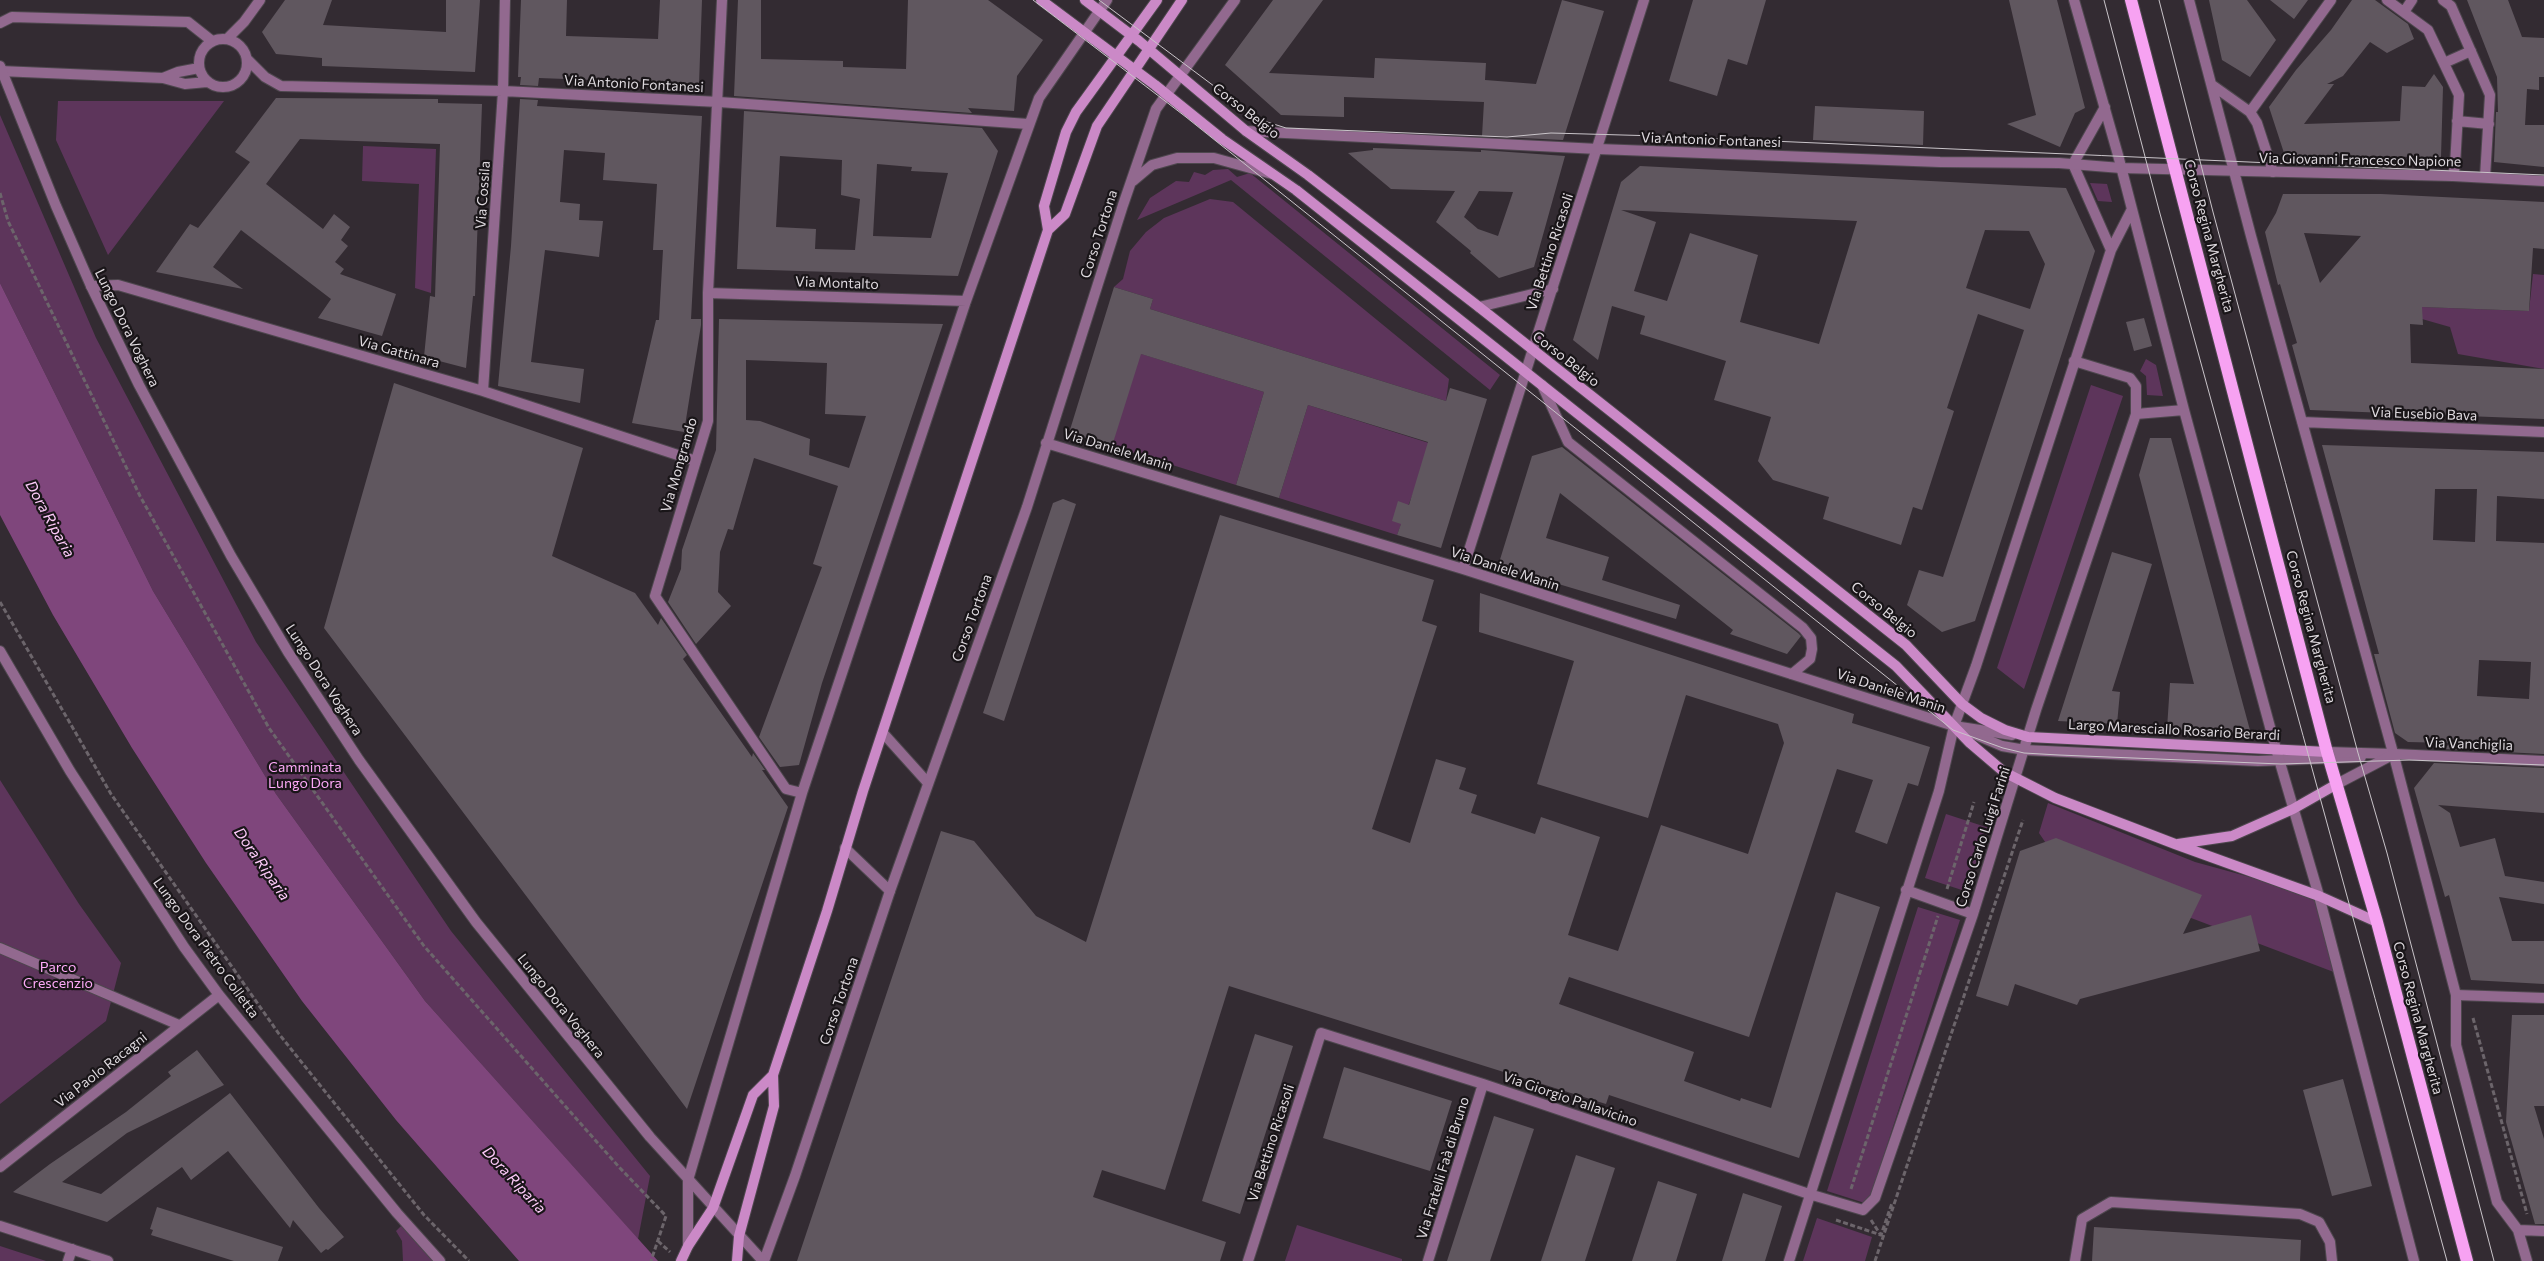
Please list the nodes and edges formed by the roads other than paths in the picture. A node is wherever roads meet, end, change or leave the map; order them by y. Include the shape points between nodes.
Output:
1 (260, 0) edge
2 (505, 0) edge
3 (722, 0) edge
4 (1041, 0) edge
5 (1085, 0) edge
6 (1107, 0) edge
7 (1157, 0) edge
8 (1182, 0) edge
9 (1235, 0) edge
10 (1644, 0) edge
11 (2074, 0) edge
12 (2131, 0) edge
13 (2189, 0) edge
14 (2331, 0) edge
15 (2388, 0) edge
16 (2412, 0) edge
17 (2443, 0) edge
18 (1100, 11) junction
19 (2404, 12) junction
20 (0, 23) edge
21 (1084, 32) junction
22 (1132, 35) junction
23 (227, 39) junction
24 (212, 41) junction
25 (1149, 50) junction
26 (2471, 51) junction
27 (1116, 56) junction
28 (248, 60) junction
29 (2444, 63) junction
30 (199, 68) junction
31 (1, 70) edge
32 (1135, 70) junction
33 (1179, 76) junction
34 (163, 78) junction
35 (207, 82) junction
36 (2212, 85) junction
37 (503, 91) junction
38 (1166, 93) junction
39 (719, 102) junction
40 (2104, 107) junction
41 (2250, 112) junction
42 (2457, 120) junction
43 (1028, 124) junction
44 (2489, 124) junction
45 (1246, 131) junction
46 (1598, 149) junction
47 (2073, 164) junction
48 (2121, 168) junction
49 (2176, 169) junction
50 (2235, 170) junction
51 (2274, 172) junction
52 (1274, 175) junction
53 (2453, 176) junction
54 (2485, 177) junction
55 (2544, 180) edge
56 (1129, 188) junction
57 (2132, 209) junction
58 (1048, 230) junction
59 (2111, 250) junction
60 (91, 286) junction
61 (1553, 289) junction
62 (708, 293) junction
63 (966, 300) junction
64 (1479, 307) junction
65 (1534, 350) junction
66 (2074, 361) junction
67 (1526, 372) junction
68 (1542, 385) junction
69 (483, 391) junction
70 (2184, 410) junction
71 (2136, 414) junction
72 (2302, 422) junction
73 (2544, 432) edge
74 (1046, 443) junction
75 (696, 461) junction
76 (1463, 569) junction
77 (0, 651) edge
78 (1792, 674) junction
79 (1962, 704) junction
80 (1954, 726) junction
81 (883, 733) junction
82 (2028, 737) junction
83 (2276, 749) junction
84 (2025, 750) junction
85 (2394, 754) junction
86 (2328, 755) junction
87 (2280, 761) junction
88 (2544, 761) edge
89 (2016, 779) junction
90 (928, 784) junction
91 (2337, 784) junction
92 (802, 793) junction
93 (2293, 808) junction
94 (2175, 844) junction
95 (845, 848) junction
96 (1906, 890) junction
97 (890, 891) junction
98 (2319, 896) junction
99 (1973, 914) junction
100 (2377, 922) junction
101 (0, 948) edge
102 (219, 995) junction
103 (2461, 995) junction
104 (2544, 998) edge
105 (179, 1025) junction
106 (1321, 1033) joint
107 (772, 1075) junction
108 (1483, 1084) junction
109 (0, 1167) edge
110 (688, 1180) junction
111 (1810, 1194) junction
112 (713, 1208) junction
113 (0, 1226) edge
114 (2518, 1230) junction
115 (2544, 1231) edge
116 (739, 1236) junction
117 (688, 1246) junction
118 (72, 1249) junction
119 (68, 1261) edge
120 (108, 1261) edge
121 (440, 1261) edge
122 (681, 1261) edge
123 (737, 1261) edge
124 (763, 1261) edge
125 (1248, 1261) edge
126 (1428, 1261) edge
127 (1789, 1261) edge
128 (2075, 1261) edge
129 (2332, 1261) edge
130 (2414, 1261) edge
131 (2467, 1261) edge
132 (2527, 1261) edge

1 - 23 street
2 - 37 street, Via Cossila
3 - 39 street, Via Mongrando
4 - 21 main road
5 - 18 main road, Corso Belgio
6 - 18 street
7 - 22 main road
8 - 25 main road
9 - 33 street, Corso Tortona
10 - 46 street, Via Bettino Ricasoli
11 - 40 street
12 - 49 main road, Corso Regina Margherita
13 - 36 street
14 - 41 street
15 - 19 street
16 - 19 street
17 - 26 street via 2451,6
18 - 21 street
18 - 22 main road, Corso Belgio
19 - 29 street via 2428,30
20 - 24 street via 12,17 188,22
21 - 27 main road
21 - 43 street via 1039,98
22 - 25 main road, Corso Belgio
22 - 27 main road
23 - 24 street
23 - 28 street via 240,46
24 - 30 street via 201,52
25 - 32 main road
25 - 33 main road, Corso Belgio
26 - 29 street
26 - 44 street via 2490,96
27 - 32 main road
27 - 58 main road via 1076,112 1066,132 1044,206
28 - 35 street via 248,69 239,83 223,88
28 - 37 street, Via Antonio Fontanesi via 265,77 281,86
29 - 42 street via 2459,96
30 - 34 street
30 - 35 street
31 - 34 street
31 - 60 street, Lungo Dora Voghera
32 - 38 main road
32 - 58 main road via 1097,126 1065,214
33 - 38 street, Corso Tortona
33 - 45 main road, Corso Belgio
34 - 35 street via 185,84
36 - 41 street
36 - 50 street
37 - 39 street, Via Antonio Fontanesi
37 - 69 street, Via Cossila
38 - 52 main road via 1222,139
38 - 56 street, Corso Tortona via 1156,109
39 - 43 street, Via Antonio Fontanesi
39 - 62 street, Via Mongrando
40 - 47 street
40 - 48 street
41 - 51 street
42 - 44 street
42 - 53 street
43 - 63 street
44 - 54 street
45 - 46 street, Via Antonio Fontanesi
45 - 64 main road, Corso Belgio
46 - 47 street, Via Antonio Fontanesi
46 - 61 street, Via Bettino Ricasoli
47 - 48 street, Via Antonio Fontanesi
47 - 59 street
48 - 49 street, Via Antonio Fontanesi
48 - 57 street
49 - 50 street, Via Giovanni Francesco Napione
49 - 86 main road, Corso Regina Margherita
50 - 51 street, Via Giovanni Francesco Napione
50 - 72 street
51 - 53 street, Via Giovanni Francesco Napione
52 - 56 street via 1214,158 1177,158 1152,165 1136,177
52 - 67 main road
53 - 54 street, Via Giovanni Francesco Napione
54 - 55 street, Via Giovanni Francesco Napione
56 - 74 street, Corso Tortona
57 - 59 street
57 - 70 street
58 - 81 main road
59 - 66 street
60 - 69 street, Via Gattinara via 118,285
60 - 110 street, Lungo Dora Voghera via 143,393 231,556 288,652 359,760 476,922
61 - 64 street
61 - 65 street, Via Bettino Ricasoli
62 - 63 street, Via Montalto
62 - 75 street, Via Mongrando via 708,421
63 - 92 street
64 - 65 main road, Corso Belgio
65 - 67 street, Via Bettino Ricasoli
65 - 79 main road, Corso Belgio via 1906,645
66 - 71 street, Corso Carlo Luigi Farini via 2130,378 2136,386
66 - 79 street
67 - 68 main road
67 - 76 street, Via Bettino Ricasoli
68 - 78 street via 1568,442 1803,628 1811,638 1810,659
68 - 80 main road via 1896,666
69 - 75 street, Via Gattinara
70 - 71 street
70 - 83 street
71 - 82 street, Corso Carlo Luigi Farini
72 - 73 street, Via Eusebio Bava
72 - 85 street
74 - 76 street, Via Daniele Manin
74 - 90 street, Corso Tortona via 1027,507
75 - 92 street, Via Mongrando via 655,596 786,789
76 - 78 street, Via Daniele Manin
77 - 102 street, Lungo Dora Pietro Colletta via 131,867
78 - 80 street, Via Daniele Manin
79 - 80 street
79 - 82 main road, Corso Belgio via 1992,724
80 - 82 street, Largo Maresciallo Rosario Berardi
80 - 84 street via 2002,746
80 - 89 main road via 1989,760
80 - 96 street via 1939,791
81 - 90 street
81 - 95 main road
82 - 83 main road, Largo Maresciallo Rosario Berardi
82 - 84 street, Corso Carlo Luigi Farini
83 - 86 main road, Largo Maresciallo Rosario Berardi
83 - 87 street
84 - 87 street
84 - 89 street, Corso Carlo Luigi Farini
85 - 86 street, Largo Maresciallo Rosario Berardi
85 - 88 street, Via Vanchiglia
85 - 91 street
85 - 103 street
86 - 87 street
86 - 91 main road, Corso Regina Margherita
87 - 93 street
89 - 94 main road via 2055,798
89 - 99 street, Corso Carlo Luigi Farini
90 - 97 street, Corso Tortona
91 - 93 main road
91 - 100 main road, Corso Regina Margherita
92 - 110 street
93 - 94 main road via 2232,836
93 - 98 street
94 - 98 main road
95 - 97 street
95 - 107 main road via 828,911
96 - 99 street
96 - 111 street
97 - 124 street, Corso Tortona via 795,1176
98 - 100 main road
98 - 130 street
99 - 111 street, Corso Carlo Luigi Farini via 1875,1198 1863,1210
100 - 131 main road, Corso Regina Margherita
101 - 105 street
102 - 105 street, Via Paolo Racagni
102 - 121 street, Lungo Dora Pietro Colletta
103 - 104 street
103 - 114 street via 2456,1045 2498,1202
105 - 109 street, Via Paolo Racagni
106 - 108 street, Via Giorgio Pallavicino
106 - 125 street, Via Bettino Ricasoli
107 - 112 main road via 753,1095
107 - 116 main road via 774,1106
108 - 111 street, Via Giorgio Pallavicino
108 - 126 street, Via Fratelli Faà di Bruno
110 - 112 street, Lungo Dora Voghera
110 - 117 street
111 - 127 street
112 - 116 street, Lungo Dora Voghera
112 - 117 main road
113 - 118 street
114 - 115 street
114 - 132 street
116 - 123 main road
116 - 124 street, Lungo Dora Voghera
117 - 122 main road
118 - 119 street
118 - 120 street
128 - 129 street via 2082,1218 2111,1202 2300,1214 2319,1222 2330,1242

